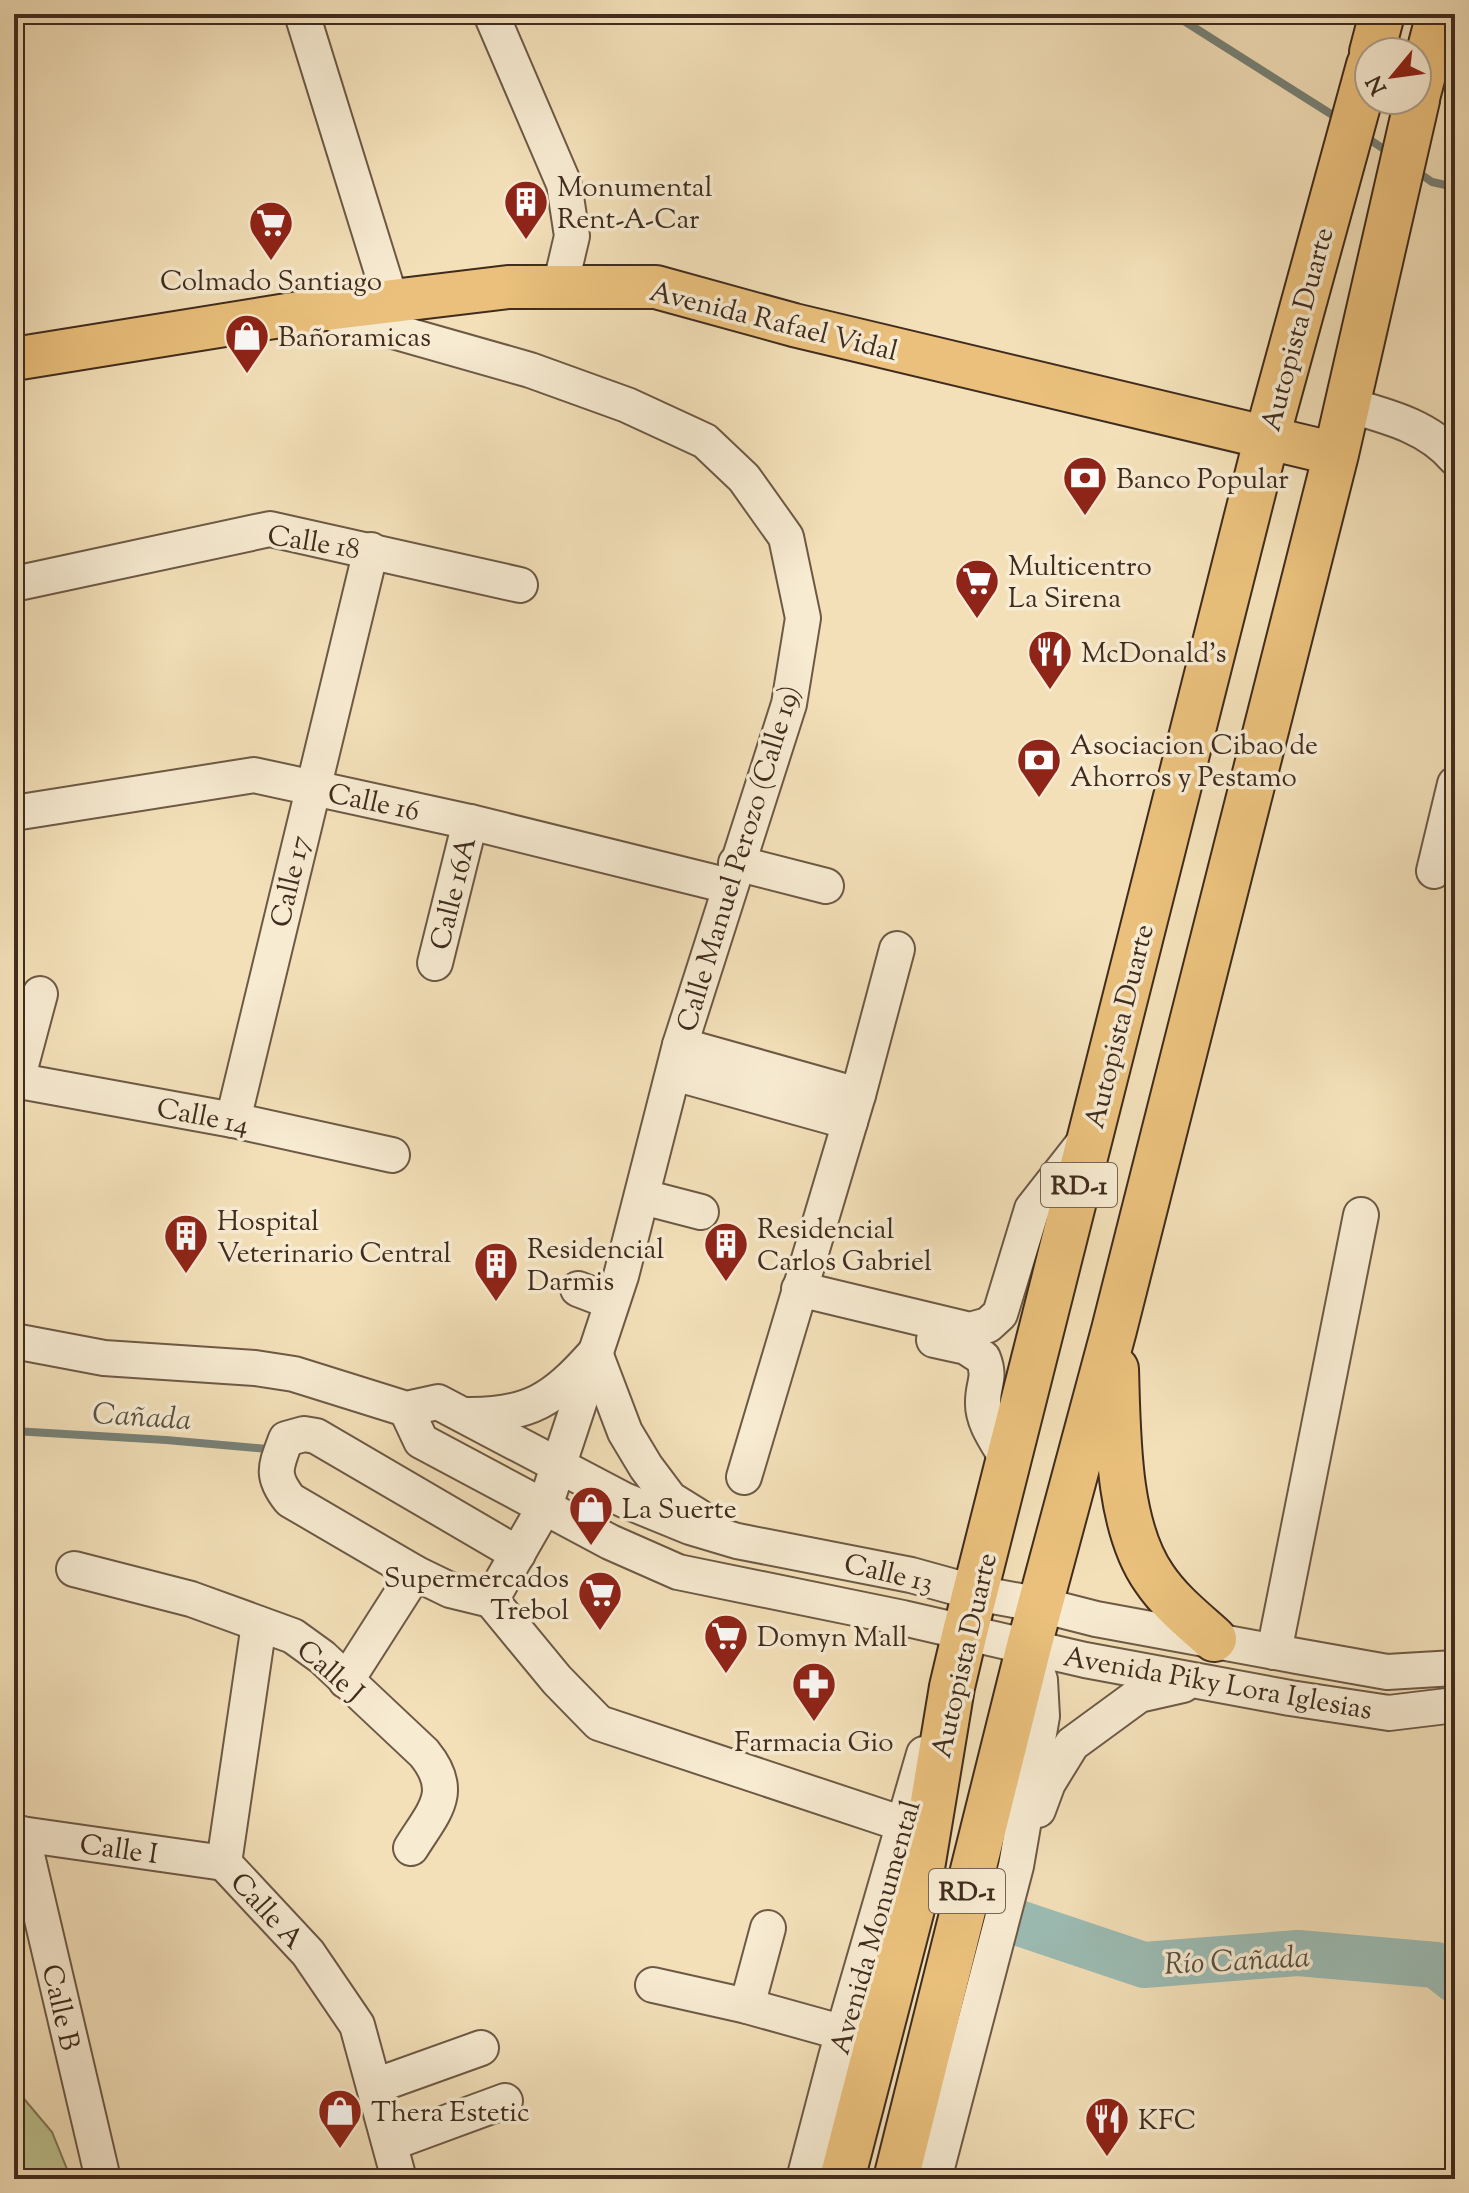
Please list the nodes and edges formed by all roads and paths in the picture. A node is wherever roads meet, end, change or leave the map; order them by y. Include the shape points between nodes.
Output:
1 (302, 14) edge
2 (491, 14) edge
3 (1382, 14) edge
4 (1439, 14) edge
5 (1376, 36) edge
6 (1433, 37) edge
7 (1355, 116) edge
8 (1413, 116) edge
9 (560, 287) junction
10 (391, 301) junction
11 (318, 310) junction
12 (14, 359) edge
13 (1348, 405) junction
14 (1267, 437) junction
15 (1336, 454) junction
16 (1455, 458) edge
17 (371, 550) junction
18 (14, 584) edge
19 (520, 585) dead end
20 (1455, 784) edge
21 (311, 788) junction
22 (14, 813) edge
23 (470, 822) junction
24 (1434, 871) dead end
25 (733, 874) junction
26 (826, 886) dead end
27 (897, 949) dead end
28 (435, 963) dead end
29 (40, 994) dead end
30 (677, 1059) junction
31 (16, 1080) edge
32 (854, 1108) junction
33 (233, 1120) junction
34 (1091, 1133) junction
35 (392, 1155) dead end
36 (643, 1197) junction
37 (701, 1212) dead end
38 (1361, 1215) dead end
39 (578, 1289) dead end
40 (796, 1299) junction
41 (612, 1302) junction
42 (1114, 1330) junction
43 (14, 1341) edge
44 (595, 1353) junction
45 (406, 1409) junction
46 (461, 1415) junction
47 (1009, 1462) junction
48 (560, 1465) junction
49 (744, 1477) dead end
50 (545, 1506) junction
51 (737, 1541) junction
52 (518, 1554) junction
53 (74, 1569) dead end
54 (415, 1573) junction
55 (491, 1600) junction
56 (1041, 1605) junction
57 (971, 1613) junction
58 (259, 1624) junction
59 (1214, 1639) junction
60 (1029, 1646) junction
61 (1285, 1654) junction
62 (1455, 1668) edge
63 (346, 1681) junction
64 (1198, 1681) junction
65 (1290, 1698) junction
66 (1455, 1705) edge
67 (903, 1824) junction
68 (18, 1834) edge
69 (411, 1848) dead end
70 (224, 1863) junction
71 (1016, 1866) junction
72 (768, 1928) dead end
73 (653, 1985) dead end
74 (747, 2006) junction
75 (844, 2033) junction
76 (481, 2048) dead end
77 (375, 2086) junction
78 (505, 2101) dead end
79 (391, 2143) junction
80 (103, 2179) edge
81 (399, 2179) edge
82 (804, 2179) edge
83 (842, 2179) edge
84 (896, 2179) edge
85 (934, 2179) edge

1 - 10 street
2 - 9 street via 564,184 572,236
3 - 5 highway
4 - 6 highway, RD-1
7 - 14 highway, Autopista Duarte / RD-1
8 - 13 highway, RD-1
9 - 10 main road, Avenida Rafael Vidal via 508,287
9 - 14 main road, Avenida Rafael Vidal via 656,287
10 - 11 main road, Avenida Rafael Vidal
11 - 12 main road, Avenida Rafael Vidal
11 - 25 street, Calle Manuel Perozo (Calle 19) via 530,370 627,405 705,441 744,478 786,537 803,618 789,704
13 - 15 highway, RD-1
13 - 16 street via 1402,421
14 - 15 main road, Avenida Rafael Vidal
14 - 34 highway, Autopista Duarte / RD-1
15 - 42 highway, RD-1
17 - 18 street, Calle 18 via 270,529
17 - 19 street, Calle 18
17 - 21 street, Calle 17
20 - 24 street
21 - 22 street, Calle 16 via 254,775
21 - 23 street, Calle 16
21 - 33 street, Calle 17
23 - 25 street, Calle 16
23 - 28 street, Calle 16A
25 - 26 street, Calle 16
25 - 30 street, Calle Manuel Perozo (Calle 19)
27 - 32 street
29 - 31 street
30 - 32 street
30 - 36 street, Calle Manuel Perozo (Calle 19)
31 - 33 street, Calle 14
32 - 40 street
33 - 35 street, Calle 14
34 - 40 street via 1032,1209 1000,1314 988,1325 970,1330
34 - 47 highway, Autopista Duarte / RD-1
36 - 37 street
36 - 41 street, Calle Manuel Perozo (Calle 19)
38 - 61 street
39 - 41 street
40 - 47 street via 977,1351 988,1377 982,1403 988,1426
40 - 49 street
41 - 44 street, Calle Manuel Perozo (Calle 19)
42 - 56 highway, RD-1
42 - 59 highway via 1118,1425 1132,1538 1153,1578
43 - 45 street via 104,1358 294,1374
44 - 46 street via 545,1399 523,1410 500,1416
44 - 48 street, Calle Manuel Perozo (Calle 19)
44 - 51 street via 625,1432 670,1499
45 - 46 street via 438,1402
45 - 50 street via 421,1441
46 - 48 street, Calle 13
47 - 57 highway, Autopista Duarte / RD-1
48 - 50 street, Calle Manuel Perozo (Calle 19)
48 - 51 street, Calle 13 via 624,1500
50 - 52 street, Calle Manuel Perozo (Calle 19)
50 - 57 street via 678,1572
51 - 57 street, Calle 13 via 911,1575
52 - 54 street via 316,1436 286,1439 275,1468 290,1500
52 - 55 street, Calle Manuel Perozo (Calle 19)
53 - 58 street, Calle J via 191,1599
54 - 55 street via 450,1590
54 - 63 street
55 - 67 street via 599,1723
56 - 57 street, Calle 13
56 - 59 street, Avenida Piky Lora Iglesias
56 - 60 highway, RD-1
57 - 60 street, Avenida Piky Lora Iglesias
57 - 67 street, Avenida Monumental
57 - 83 highway, Autopista Duarte / RD-1 via 952,1687 921,1874
58 - 63 street, Calle J via 293,1636
58 - 70 street, Calle A
59 - 61 street, Avenida Piky Lora Iglesias
60 - 64 street, Avenida Piky Lora Iglesias
60 - 71 street via 1040,1680 1042,1716
60 - 84 highway, RD-1
61 - 62 street, Avenida Piky Lora Iglesias via 1387,1672
61 - 65 street
63 - 69 street, Calle J via 436,1768 438,1800
64 - 65 street, Avenida Piky Lora Iglesias
64 - 71 street via 1139,1695 1072,1744 1048,1783
65 - 66 street, Avenida Piky Lora Iglesias via 1389,1713
67 - 75 street, Avenida Monumental
68 - 70 street, Calle I
68 - 80 street, Calle B
70 - 77 street, Calle A via 308,1953 357,2025
71 - 85 street
72 - 74 street
73 - 74 street
74 - 75 street
75 - 82 street, Avenida Monumental
76 - 77 street
77 - 79 street, Calle A
78 - 79 street
79 - 81 street, Calle A

